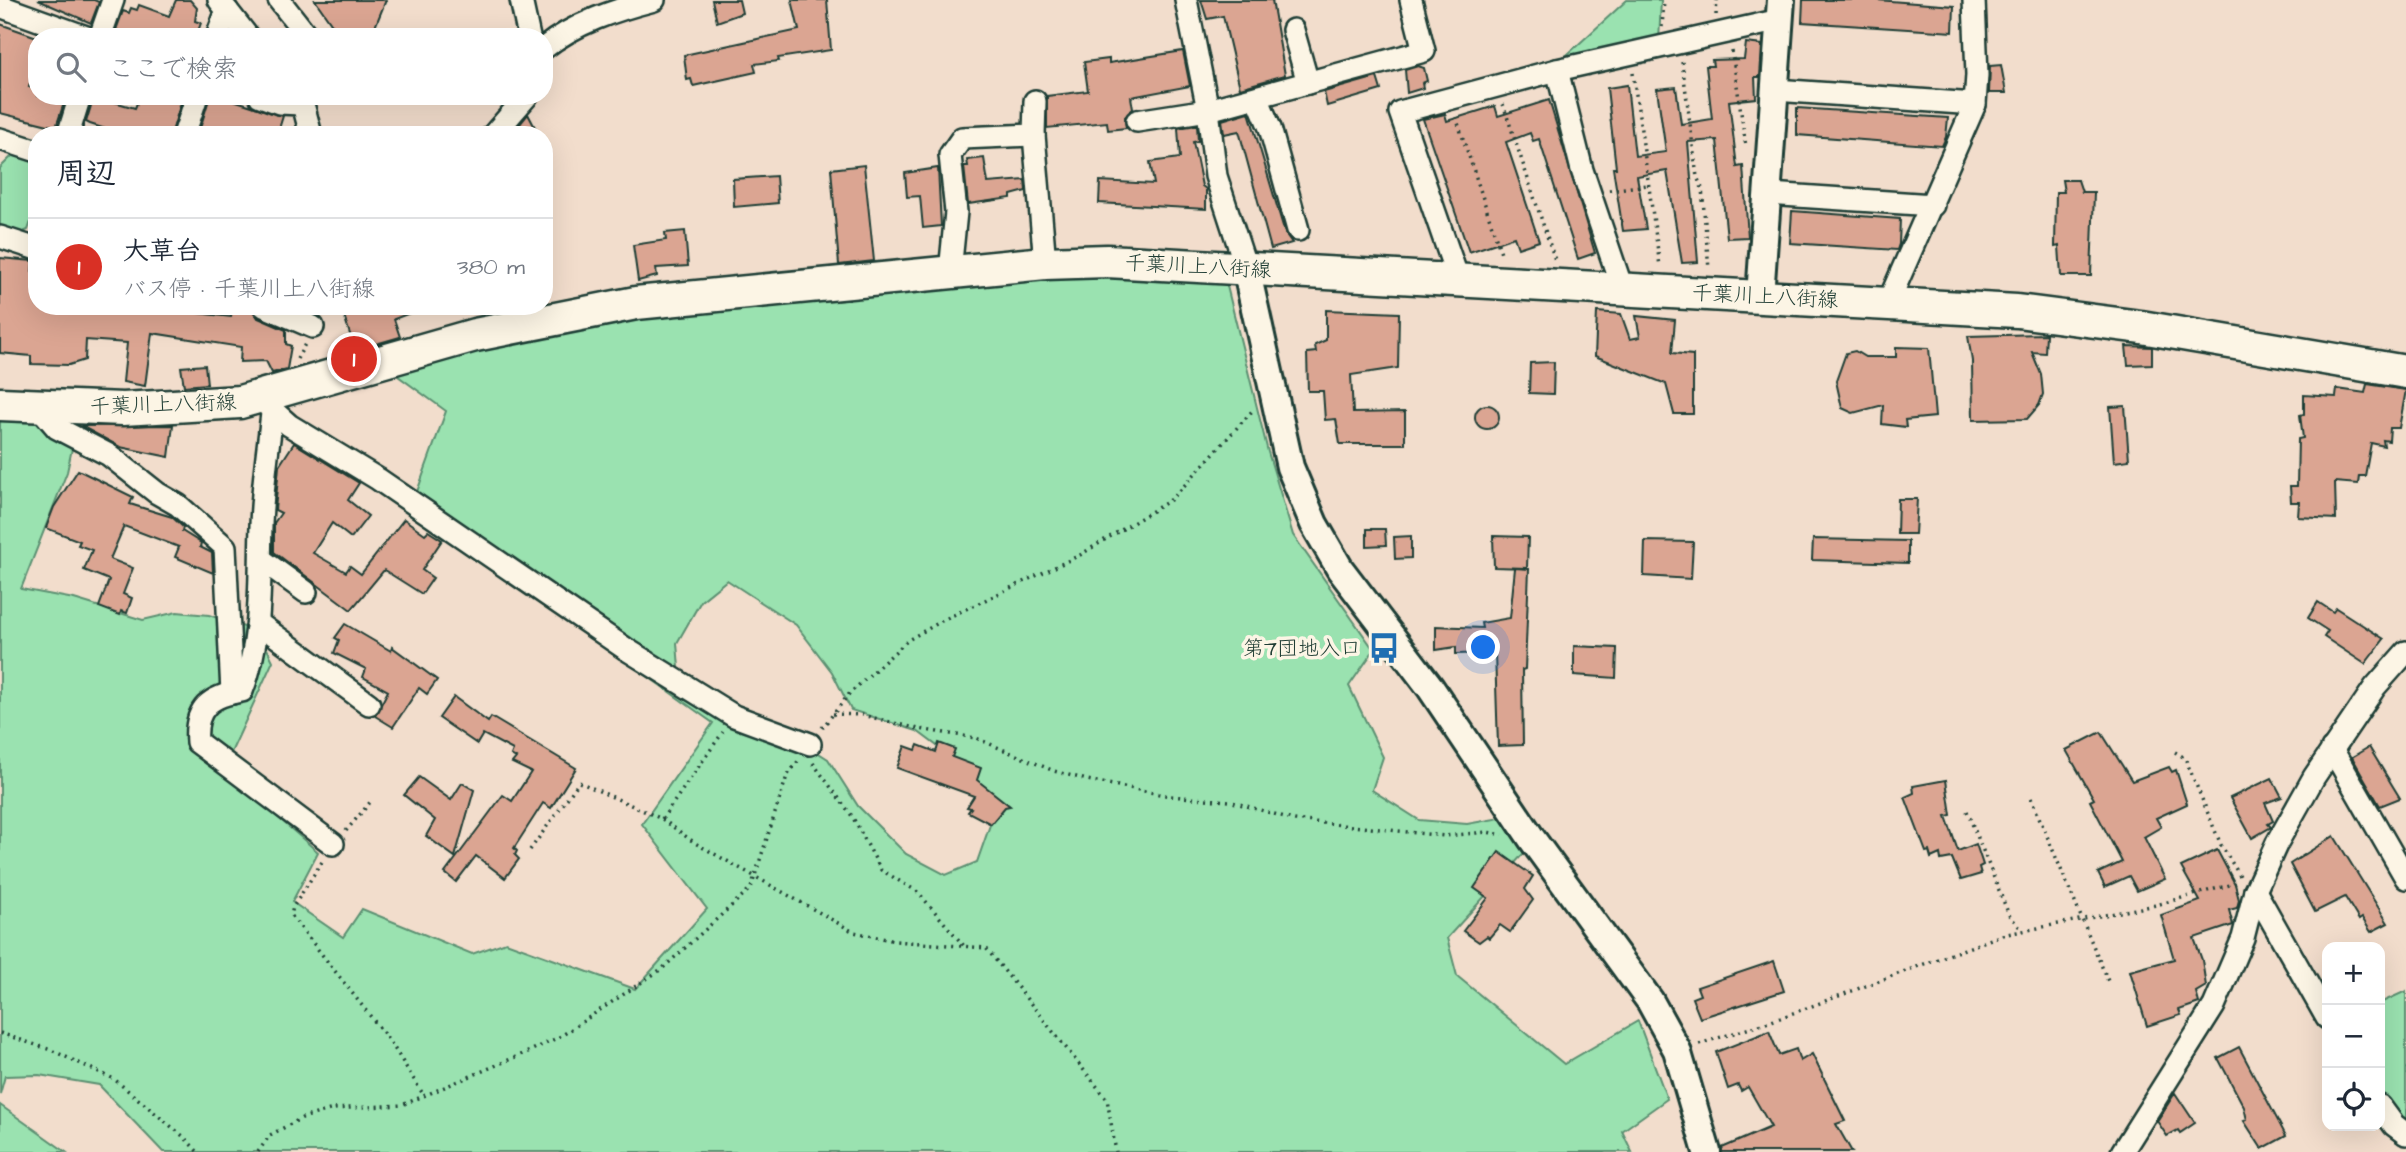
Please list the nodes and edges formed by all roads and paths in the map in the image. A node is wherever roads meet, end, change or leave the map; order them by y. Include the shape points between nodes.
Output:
1 (113, 0) edge
2 (521, 0) edge
3 (654, 0) edge
4 (1186, 0) edge
5 (1412, 0) edge
6 (1974, 0) edge
7 (223, 5) edge
8 (291, 5) edge
9 (0, 6) edge
10 (1780, 10) edge
11 (61, 28) edge
12 (103, 28) edge
13 (219, 28) edge
14 (241, 28) edge
15 (303, 28) edge
16 (527, 28) edge
17 (1293, 30) dead end
18 (1730, 31) junction
19 (553, 41) edge
20 (1679, 43) junction
21 (1630, 53) junction
22 (1557, 70) junction
23 (1308, 83) junction
24 (1497, 86) junction
25 (1775, 90) junction
26 (1256, 97) junction
27 (1450, 99) junction
28 (1035, 102) dead end
29 (1975, 104) junction
30 (77, 105) edge
31 (194, 105) edge
32 (282, 105) edge
33 (519, 105) edge
34 (1208, 110) junction
35 (302, 118) edge
36 (1137, 121) dead end
37 (71, 126) edge
38 (187, 126) edge
39 (501, 126) edge
40 (1034, 135) junction
41 (0, 139) edge
42 (28, 148) edge
43 (1748, 158) dead end
44 (1648, 185) junction
45 (1590, 192) junction
46 (1768, 194) junction
47 (1933, 205) junction
48 (1298, 230) dead end
49 (0, 237) edge
50 (28, 240) edge
51 (1045, 263) junction
52 (1246, 268) junction
53 (950, 272) junction
54 (1458, 279) junction
55 (1511, 282) junction
56 (1564, 285) junction
57 (1622, 288) junction
58 (1663, 290) junction
59 (1711, 293) junction
60 (1760, 296) junction
61 (1888, 303) junction
62 (285, 315) edge
63 (313, 327) joint
64 (2406, 372) edge
65 (1273, 386) junction
66 (270, 401) junction
67 (0, 404) edge
68 (38, 406) junction
69 (262, 560) junction
70 (306, 592) dead end
71 (258, 623) junction
72 (2406, 652) edge
73 (232, 693) junction
74 (369, 704) dead end
75 (833, 715) junction
76 (734, 716) junction
77 (807, 748) junction
78 (2332, 749) junction
79 (2175, 752) dead end
80 (2031, 798) dead end
81 (372, 800) dead end
82 (1966, 811) dead end
83 (662, 819) junction
84 (1532, 839) junction
85 (333, 844) junction
86 (530, 850) dead end
87 (756, 876) junction
88 (2406, 878) edge
89 (2249, 886) junction
90 (2082, 920) junction
91 (2022, 930) junction
92 (965, 947) junction
93 (2108, 981) dead end
94 (2322, 1010) edge
95 (0, 1033) edge
96 (1677, 1050) junction
97 (423, 1094) junction
98 (2385, 1113) edge
99 (2406, 1134) edge
100 (198, 1152) edge
101 (258, 1152) edge
102 (1116, 1152) edge
103 (1707, 1152) edge
104 (2122, 1152) edge

1 - 12 street
2 - 16 street
3 - 19 street via 626,7
4 - 34 street
5 - 23 street via 1424,51
6 - 29 street
7 - 13 street
7 - 14 street
8 - 15 street
9 - 11 street
10 - 18 street
10 - 25 street
17 - 23 street
18 - 20 street
18 - 43 path
20 - 21 street
20 - 59 path via 1702,188
21 - 22 street
21 - 44 path
22 - 24 street
22 - 45 street
23 - 26 street
24 - 27 street
24 - 56 path
25 - 29 street
25 - 46 street
26 - 34 street
26 - 48 street via 1270,128
27 - 54 street via 1400,112
27 - 55 path
28 - 40 street
29 - 47 street
30 - 37 street
31 - 38 street
32 - 35 street
33 - 39 street
34 - 36 street via 1160,105
34 - 52 street via 1216,176
40 - 51 street
40 - 53 street via 962,138 953,147 956,212
41 - 42 street
44 - 45 path
44 - 58 path
45 - 57 street
46 - 47 street
46 - 60 street
47 - 61 street
49 - 50 street
51 - 52 main road, 千葉川上八街線 via 1107,261
51 - 53 main road, 千葉川上八街線
52 - 54 main road, 千葉川上八街線
52 - 65 street
53 - 66 main road, 千葉川上八街線 via 636,303 539,319
54 - 55 main road, 千葉川上八街線
55 - 56 main road, 千葉川上八街線
56 - 57 main road, 千葉川上八街線
57 - 58 main road, 千葉川上八街線
58 - 59 main road, 千葉川上八街線
59 - 60 main road, 千葉川上八街線
60 - 61 main road, 千葉川上八街線
61 - 64 main road, 千葉川上八街線 via 2082,318
62 - 63 street
63 - 66 path
65 - 75 path via 1172,499 1080,555 908,640 850,693
65 - 84 street via 1290,467 1314,524 1340,569 1430,687
66 - 68 main road, 千葉川上八街線 via 175,407
66 - 69 street
66 - 76 street via 626,649
67 - 68 main road, 千葉川上八街線
68 - 73 street via 57,428 109,455 178,505 225,547
69 - 70 street
69 - 71 street
71 - 73 street via 242,691
71 - 74 street
72 - 78 street
73 - 85 street via 207,701 200,710 197,742
75 - 77 path
75 - 84 path via 862,715 976,738 1087,780 1229,802 1295,820 1445,836 1487,832
76 - 77 street
76 - 83 path
77 - 87 path via 787,776
77 - 92 path via 881,870 918,892
78 - 88 street
78 - 89 street
79 - 89 path via 2185,758 2221,845
80 - 90 path
81 - 85 path
82 - 91 path via 2009,915
83 - 86 path via 579,782
83 - 87 path
84 - 96 street via 1650,1001
85 - 97 path via 291,915 389,1040
87 - 92 path via 868,938
87 - 97 path via 738,902 687,948 590,1017 530,1051
89 - 90 path
89 - 94 street
89 - 104 street via 2243,938 2214,1006
90 - 91 path
90 - 93 path
91 - 96 path
92 - 102 path via 986,948 1102,1092
95 - 100 path via 114,1079
96 - 103 street
97 - 101 path via 402,1105 333,1109 302,1118 270,1135
98 - 99 street

